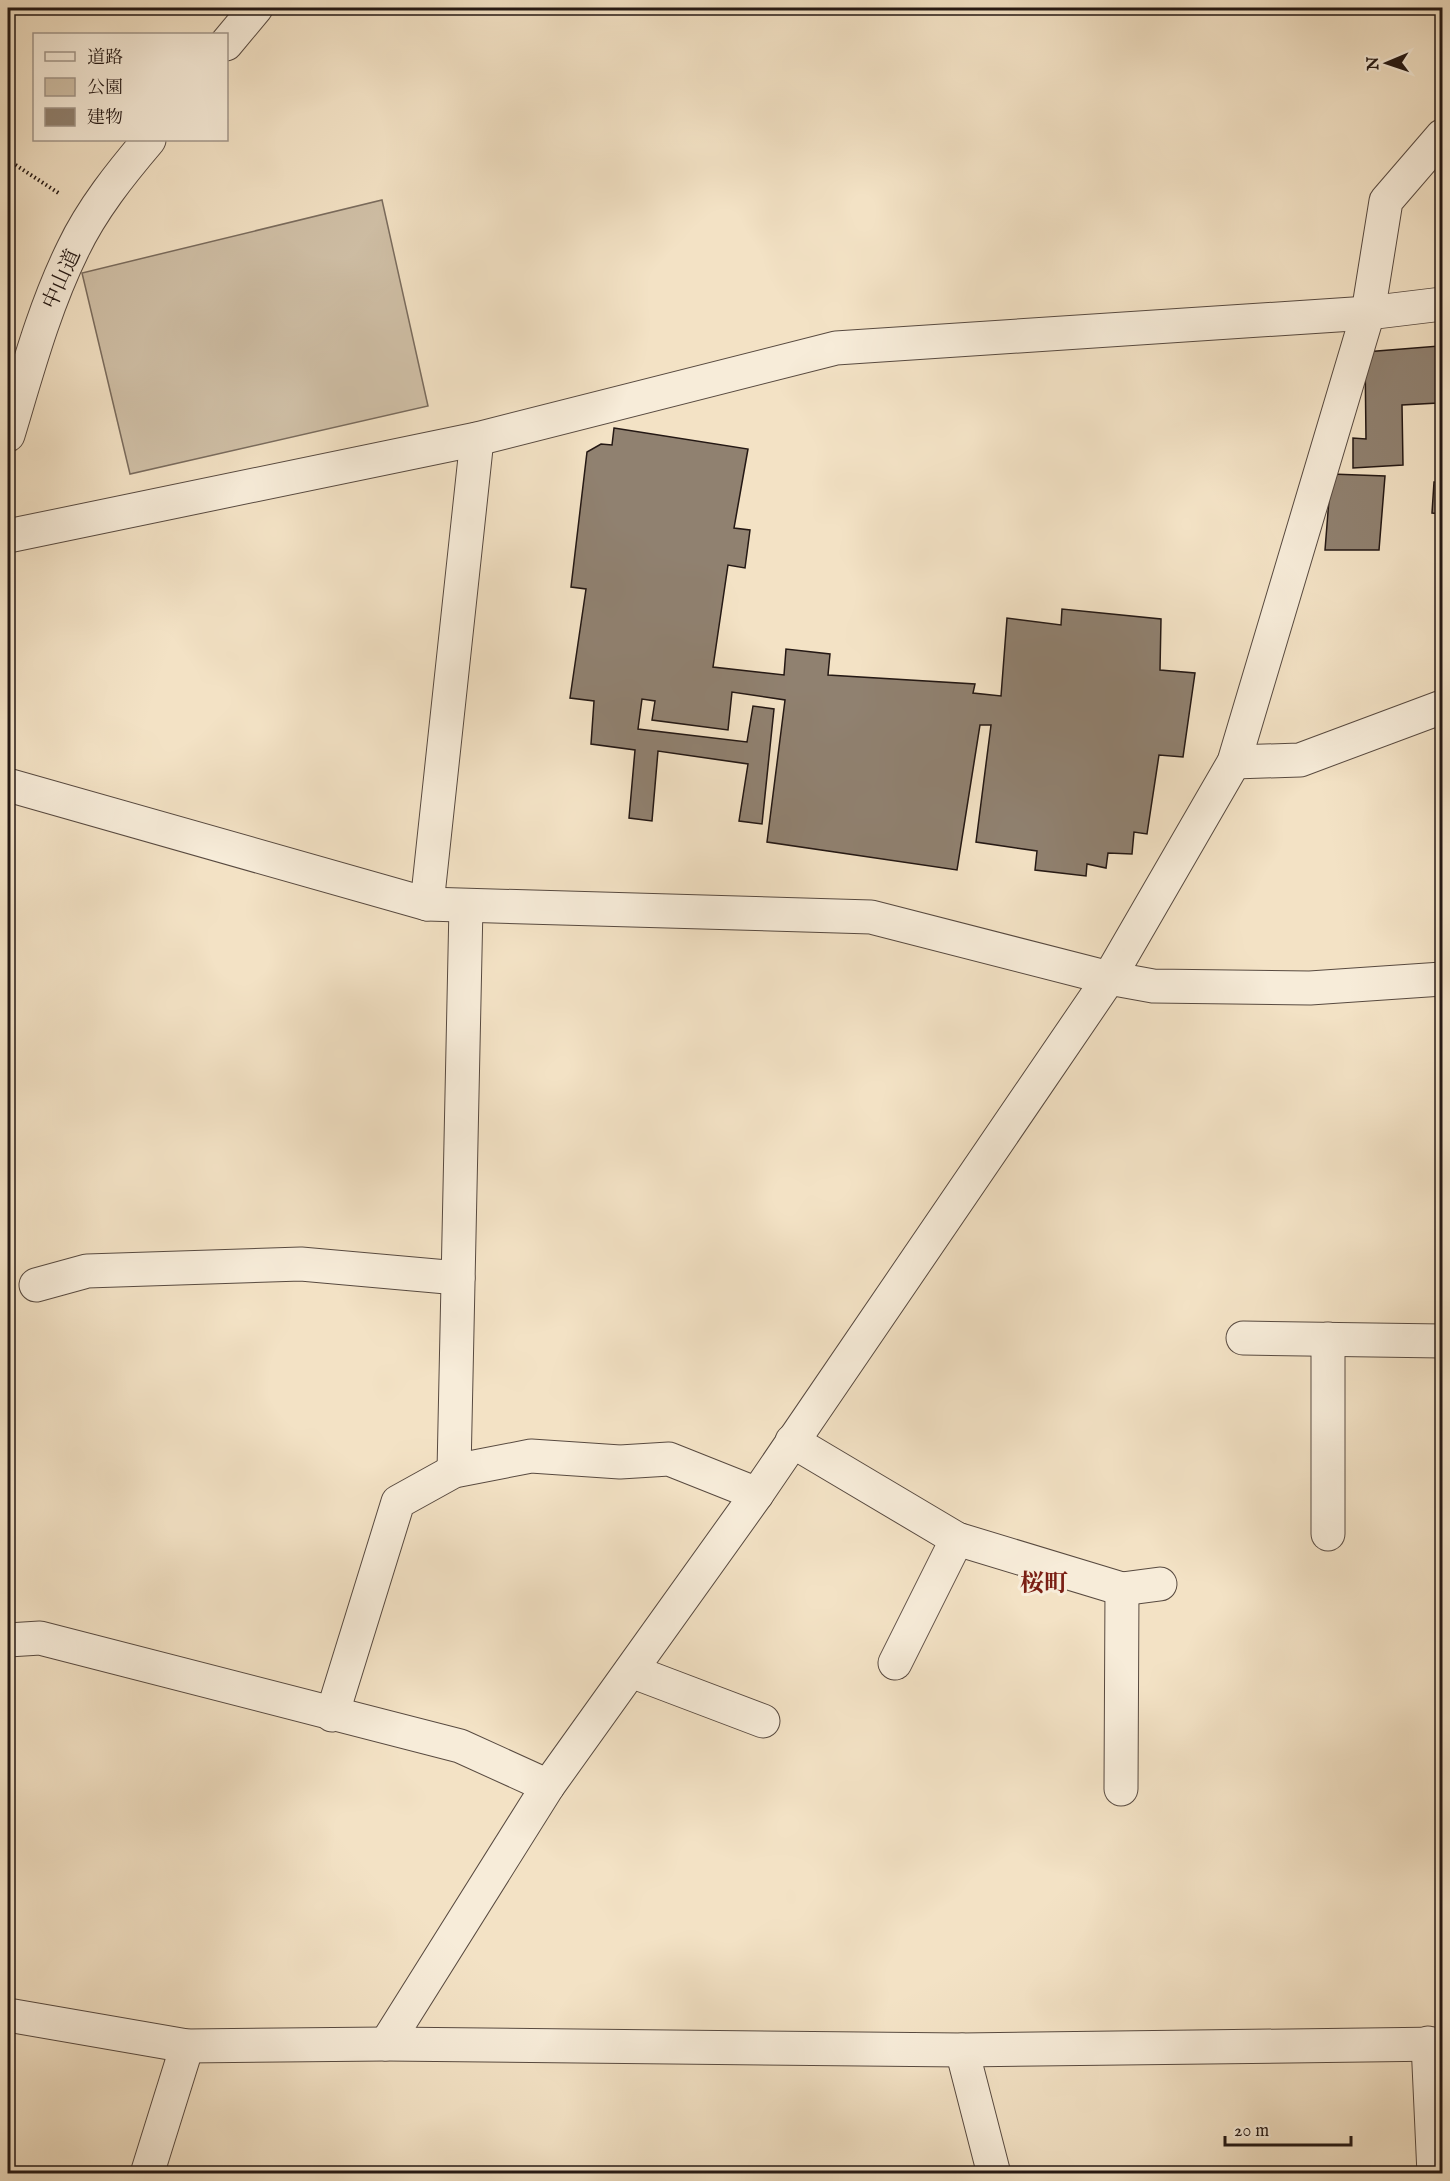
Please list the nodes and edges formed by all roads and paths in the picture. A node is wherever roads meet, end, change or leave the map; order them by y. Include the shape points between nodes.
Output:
1 (256, 8) edge
2 (228, 42) edge
3 (1443, 136) edge
4 (148, 141) edge
5 (8, 160) edge
6 (57, 192) dead end
7 (1443, 304) edge
8 (1368, 313) junction
9 (8, 435) edge
10 (477, 439) junction
11 (8, 536) edge
12 (1443, 707) edge
13 (1234, 762) junction
14 (8, 785) edge
15 (427, 904) junction
16 (466, 906) junction
17 (1109, 978) junction
18 (1443, 979) edge
19 (458, 1278) junction
20 (36, 1285) dead end
21 (1243, 1338) dead end
22 (1328, 1339) junction
23 (1443, 1341) edge
24 (792, 1441) junction
25 (454, 1471) junction
26 (757, 1494) junction
27 (1328, 1534) dead end
28 (957, 1539) junction
29 (1160, 1584) dead end
30 (1122, 1589) junction
31 (8, 1640) edge
32 (895, 1663) dead end
33 (631, 1671) junction
34 (332, 1715) junction
35 (763, 1721) dead end
36 (548, 1786) junction
37 (1121, 1789) dead end
38 (8, 2015) edge
39 (1435, 2043) edge
40 (386, 2044) junction
41 (187, 2046) junction
42 (962, 2050) junction
43 (147, 2174) edge
44 (994, 2174) edge
45 (1434, 2174) edge

1 - 2 street
3 - 8 street via 1386,201
4 - 9 street, 中山道 via 118,177 74,246 44,314
5 - 6 path
7 - 8 street
8 - 10 street via 836,348
8 - 13 street
10 - 11 street
10 - 15 street
12 - 13 street via 1300,760
13 - 17 street
14 - 15 street
15 - 16 street
16 - 17 street via 871,916
16 - 19 street
17 - 18 street via 1154,986 1310,988
17 - 24 street
19 - 20 street via 301,1264 87,1271
19 - 25 street
21 - 22 street
22 - 23 street
22 - 27 street
24 - 26 street
24 - 28 street
25 - 26 street via 531,1456 620,1462 669,1459
25 - 34 street via 398,1502
26 - 33 street
28 - 30 street
28 - 32 street
29 - 30 street
30 - 37 street
31 - 34 street via 40,1638
33 - 35 street
33 - 36 street
34 - 36 street via 460,1746
36 - 40 street
38 - 41 street
39 - 42 street
39 - 45 street
40 - 41 street
40 - 42 street
41 - 43 street
42 - 44 street

